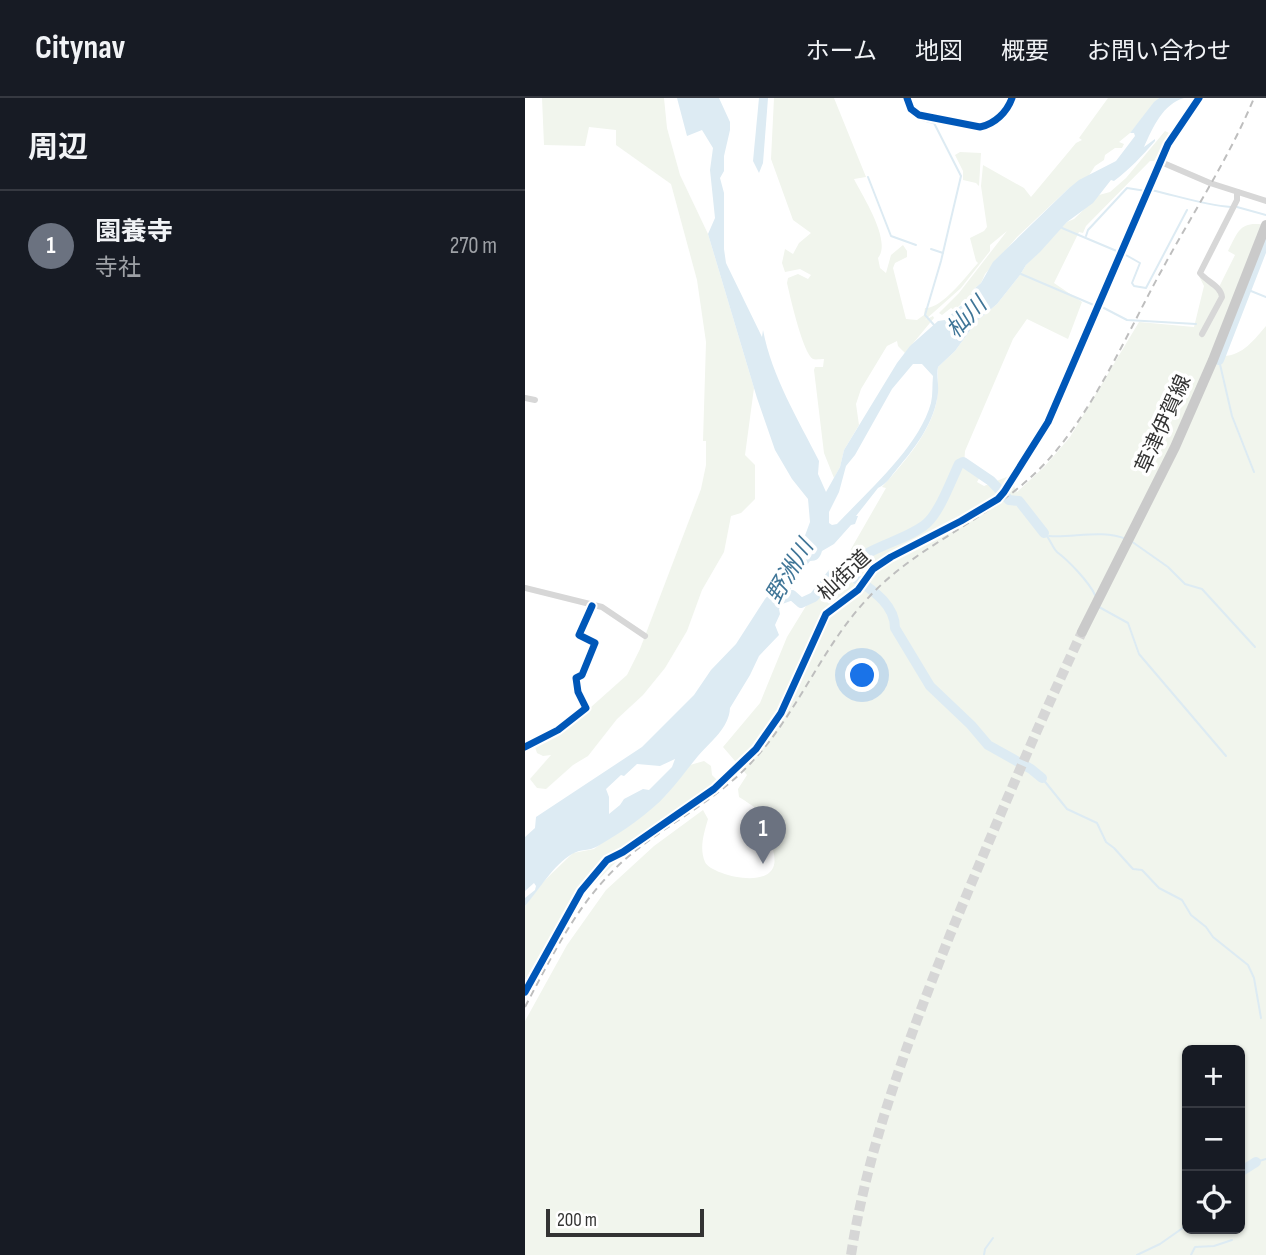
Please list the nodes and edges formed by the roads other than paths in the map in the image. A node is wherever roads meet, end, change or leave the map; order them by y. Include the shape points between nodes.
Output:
1 (907, 98) edge
2 (1012, 98) edge
3 (1199, 98) edge
4 (1161, 162) junction
5 (1237, 192) junction
6 (1266, 201) edge
7 (1266, 225) edge
8 (1202, 334) dead end
9 (525, 398) edge
10 (535, 400) dead end
11 (525, 588) edge
12 (592, 606) junction
13 (1081, 632) tunnel mouth
14 (645, 636) dead end
15 (525, 747) edge
16 (525, 992) edge

1 - 2 street via 919,115 980,127 1005,112
3 - 4 street, 杣街道
4 - 5 street
4 - 16 street, 杣街道 via 1048,422 1005,492 873,569 857,590 827,614 767,736 714,789 607,860 581,891
5 - 6 street
5 - 8 street via 1200,273 1222,297
7 - 13 main road, 草津伊賀線 via 1175,447
9 - 10 street
11 - 12 street
12 - 14 street via 602,607
12 - 15 street via 579,635 594,643 582,675 576,678 586,708

